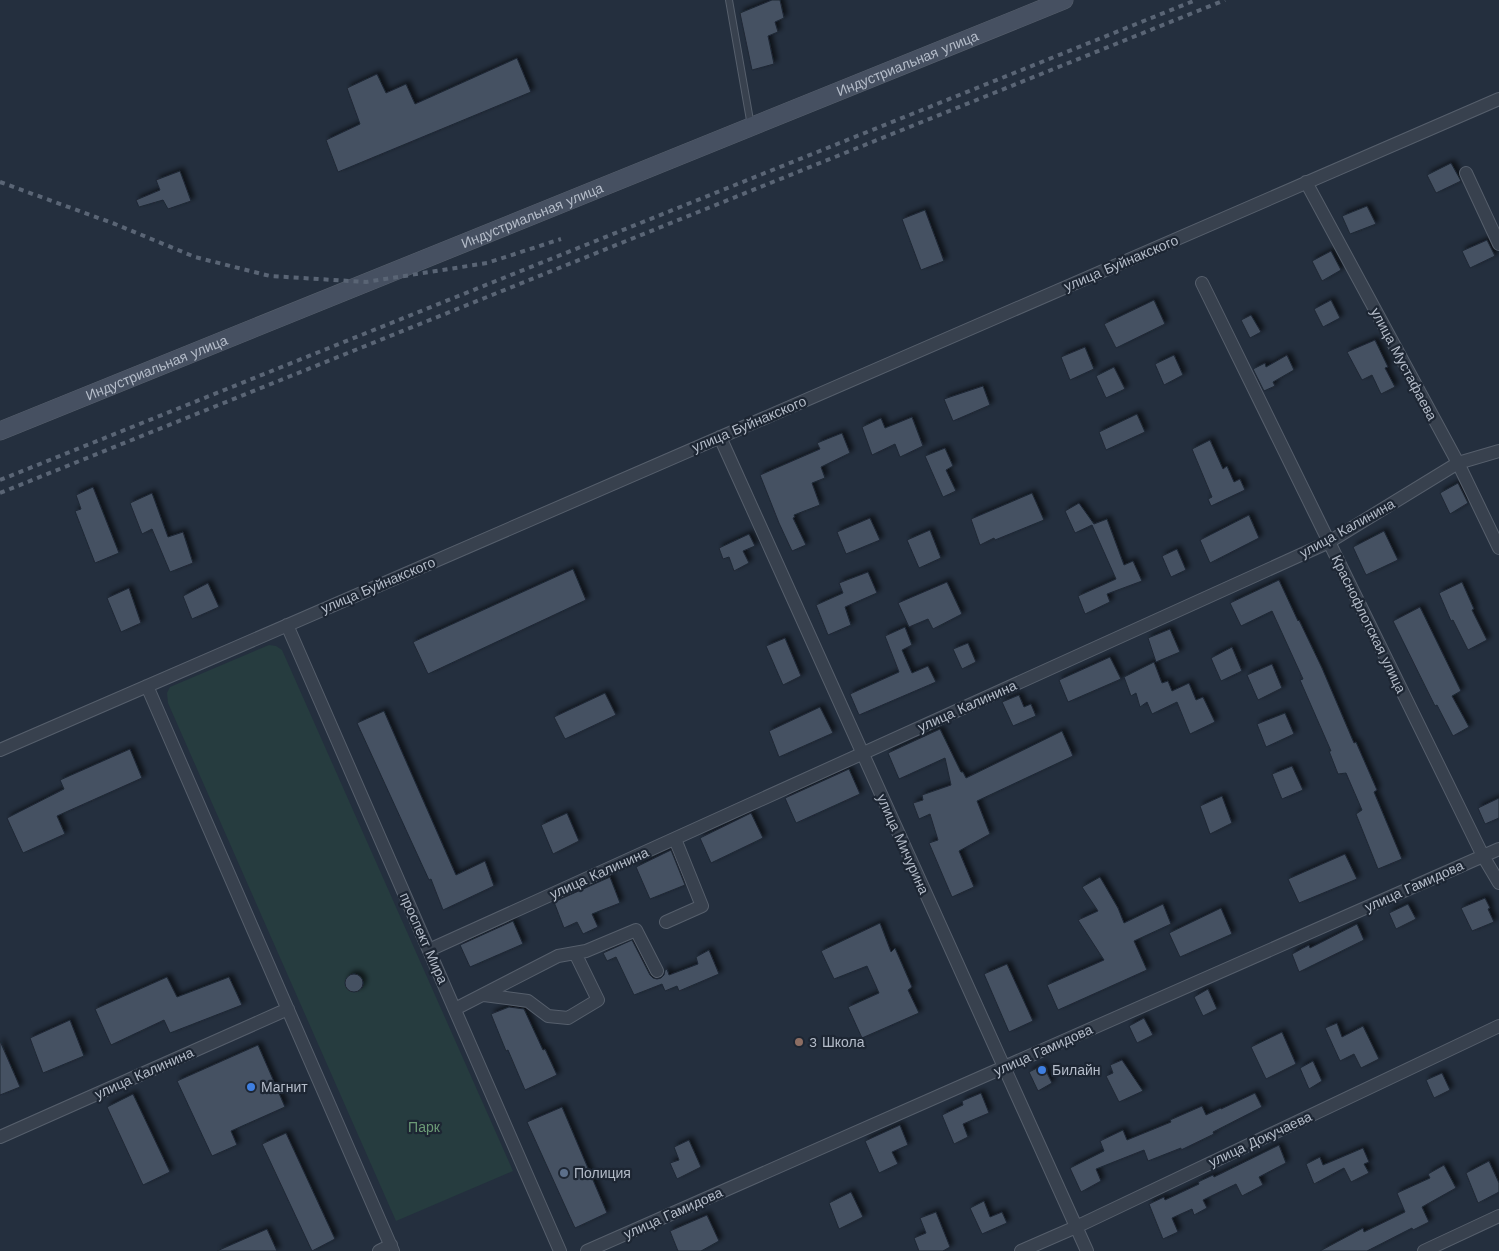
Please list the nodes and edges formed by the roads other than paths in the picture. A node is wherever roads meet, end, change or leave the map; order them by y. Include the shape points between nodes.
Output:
1 (729, 0) edge
2 (1064, 0) edge
3 (1499, 99) edge
4 (1481, 106) junction
5 (1499, 111) edge
6 (751, 127) junction
7 (1466, 173) dead end
8 (1306, 182) junction
9 (1499, 244) edge
10 (1202, 283) dead end
11 (0, 431) edge
12 (720, 437) junction
13 (1499, 451) edge
14 (1458, 463) junction
15 (1329, 542) junction
16 (1499, 548) edge
17 (288, 625) junction
18 (147, 686) junction
19 (0, 750) edge
20 (863, 753) junction
21 (675, 839) junction
22 (1499, 849) edge
23 (1483, 856) junction
24 (1499, 883) edge
25 (666, 922) dead end
26 (429, 950) junction
27 (575, 953) junction
28 (657, 971) dead end
29 (484, 995) junction
30 (288, 1009) junction
31 (454, 1009) junction
32 (1499, 1026) edge
33 (1004, 1067) junction
34 (0, 1137) edge
35 (1499, 1216) edge
36 (1076, 1227) junction
37 (388, 1249) edge
38 (560, 1251) edge
39 (587, 1251) edge
40 (1020, 1251) edge
41 (1087, 1251) edge
42 (1424, 1251) edge

1 - 6 lane
2 - 6 street, Индустриальная улица
3 - 4 street, улица Буйнакского
4 - 5 street
4 - 8 street, улица Буйнакского
6 - 11 street, Индустриальная улица
7 - 9 street
8 - 12 street, улица Буйнакского
8 - 14 street, улица Мустафаева
10 - 15 street, Краснофлотская улица
12 - 17 street, улица Буйнакского
12 - 20 street, улица Мичурина
13 - 14 street, улица Калинина
14 - 15 street, улица Калинина
14 - 16 street, улица Мустафаева
15 - 20 street, улица Калинина
15 - 23 street, Краснофлотская улица
17 - 18 street, улица Буйнакского
17 - 26 street, проспект Мира
18 - 19 street, улица Буйнакского
18 - 30 street
20 - 21 street, улица Калинина
20 - 33 street, улица Мичурина
21 - 25 street via 702,906
21 - 26 street, улица Калинина
22 - 23 street, улица Гамидова
23 - 24 street, Краснофлотская улица
23 - 33 street, улица Гамидова
26 - 31 street, проспект Мира
27 - 28 street via 636,930
27 - 29 street via 558,956
27 - 29 street via 598,1000 568,1018 548,1016 528,1001
29 - 31 street
30 - 34 street, улица Калинина
30 - 37 street
31 - 38 street, проспект Мира
32 - 36 street, улица Докучаева
33 - 36 street, улица Мичурина
33 - 39 street, улица Гамидова
35 - 42 street
36 - 40 street, улица Докучаева
36 - 41 street, улица Мичурина

